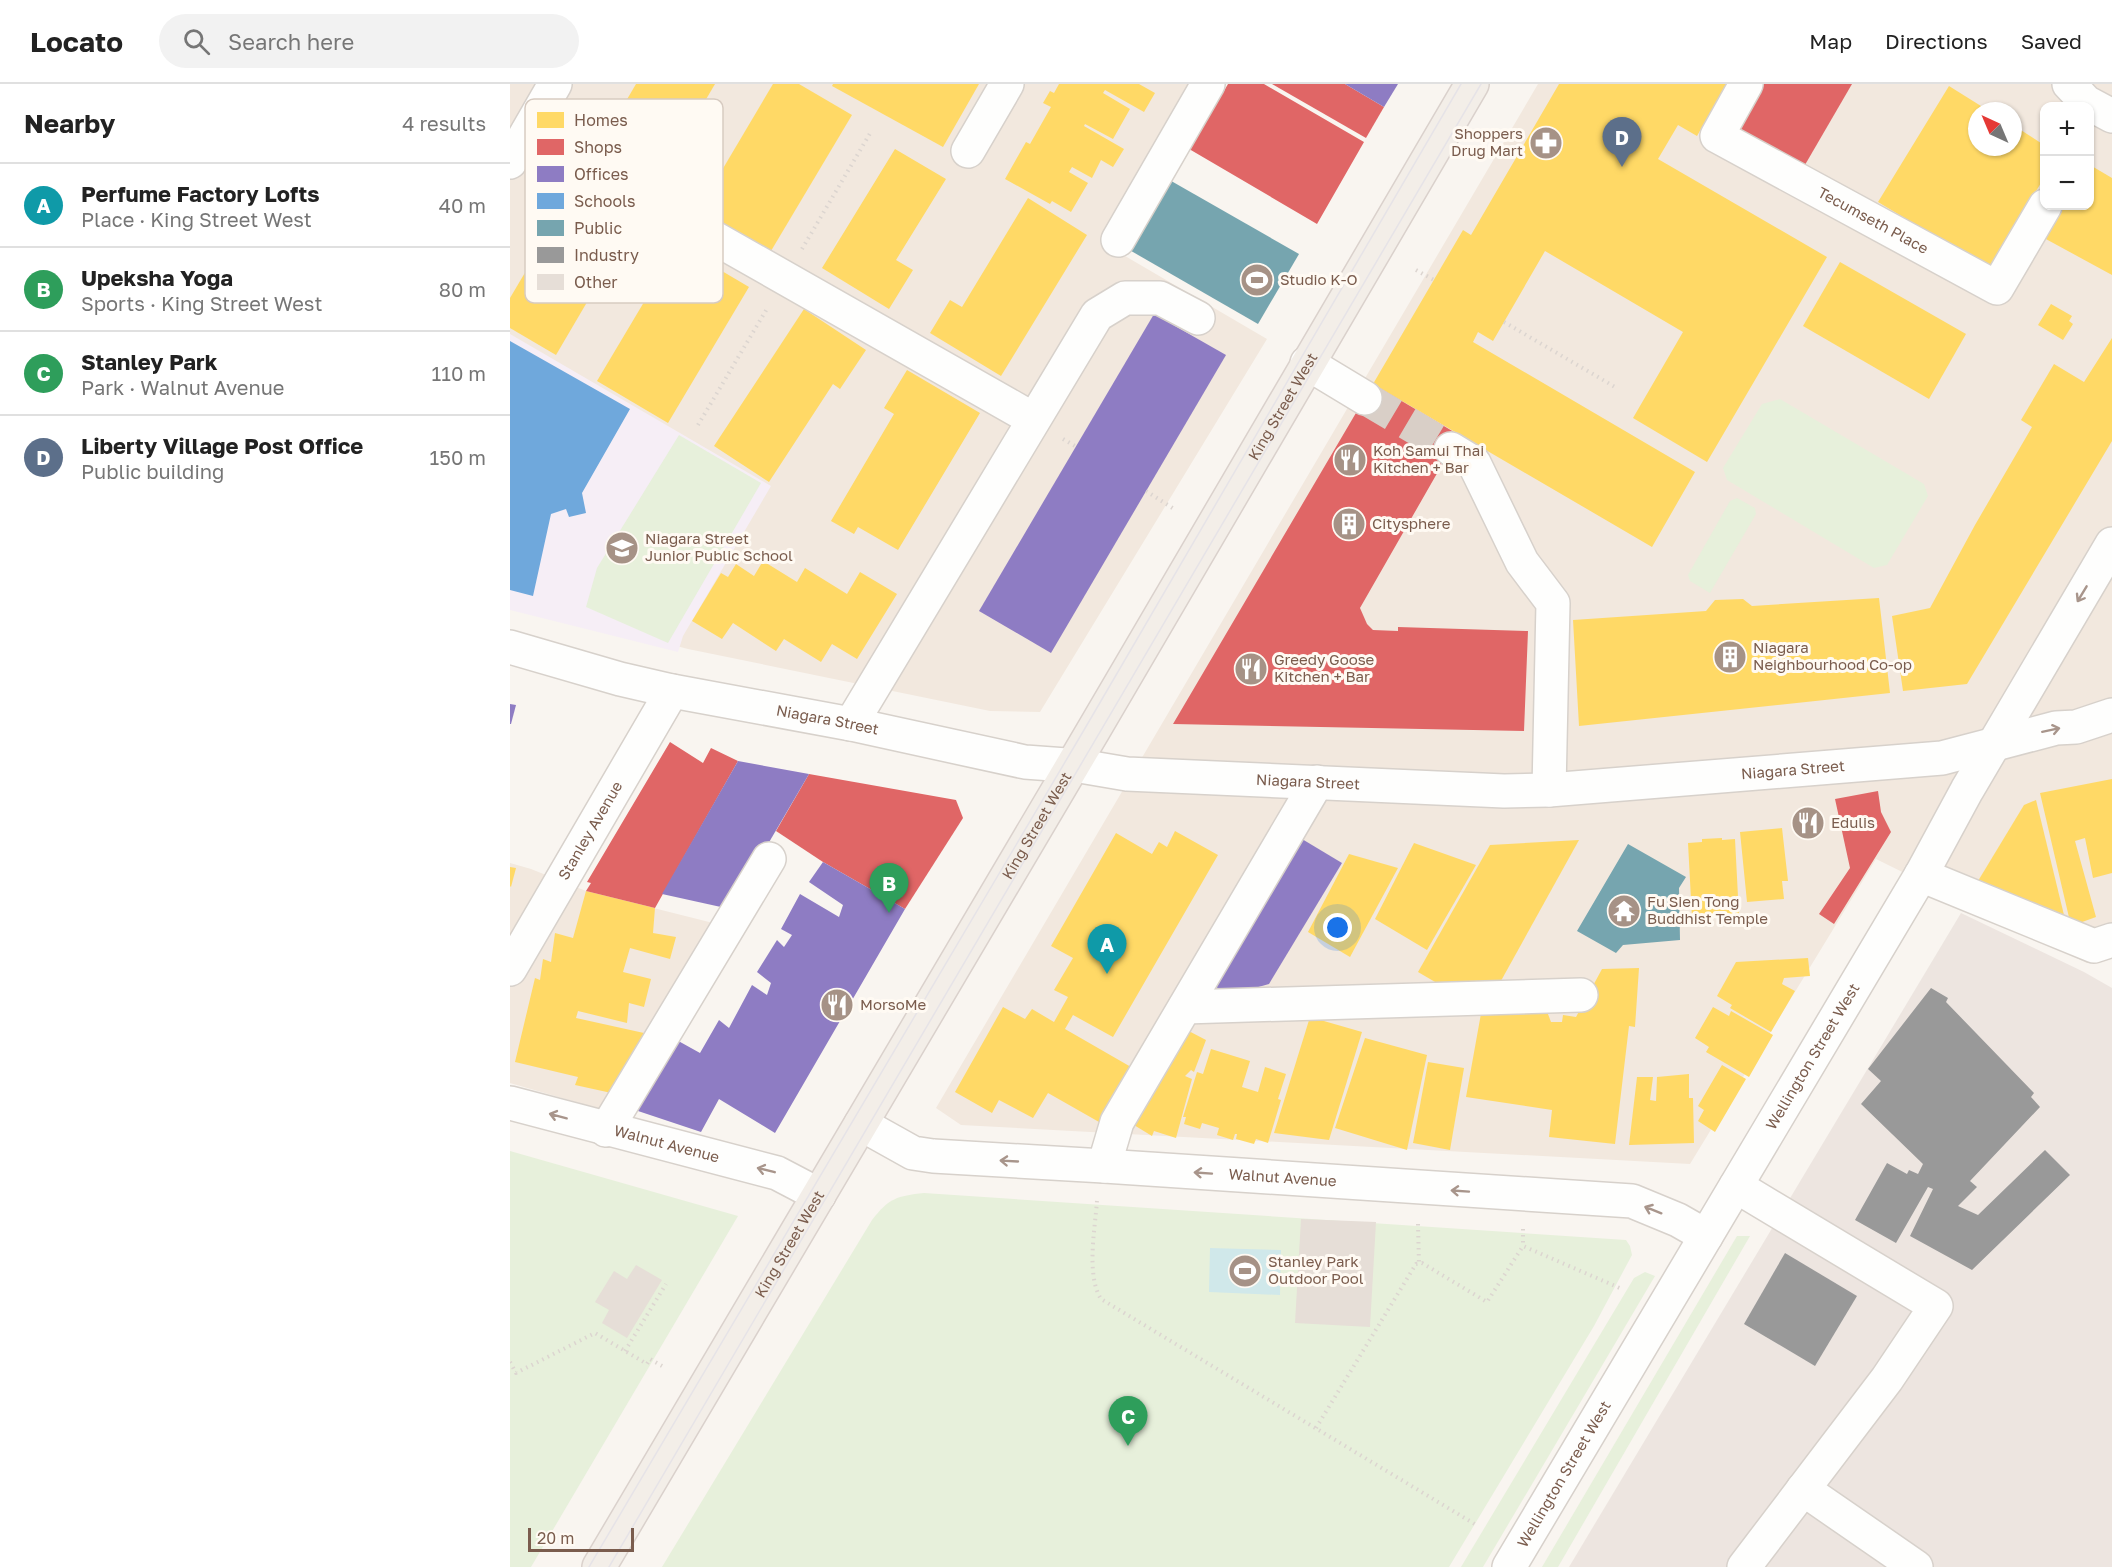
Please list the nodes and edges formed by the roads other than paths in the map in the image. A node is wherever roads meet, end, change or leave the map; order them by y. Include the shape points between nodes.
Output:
1 (555, 84) edge
2 (1007, 84) edge
3 (1208, 84) edge
4 (1472, 84) edge
5 (1746, 84) edge
6 (2069, 84) edge
7 (547, 99) edge
8 (2100, 118) edge
9 (525, 137) edge
10 (968, 151) dead end
11 (510, 162) edge
12 (2042, 210) edge
13 (1118, 240) dead end
14 (723, 243) edge
15 (1198, 318) dead end
16 (1307, 363) junction
17 (1365, 398) tunnel mouth
18 (1033, 419) junction
19 (1451, 449) tunnel mouth
20 (2112, 544) edge
21 (510, 647) edge
22 (672, 691) junction
23 (2112, 715) edge
24 (851, 724) junction
25 (1994, 746) junction
26 (1071, 765) junction
27 (1317, 782) junction
28 (1549, 790) junction
29 (769, 859) dead end
30 (1921, 875) junction
31 (2112, 940) edge
32 (510, 969) edge
33 (1581, 995) dead end
34 (1185, 1007) junction
35 (510, 1103) edge
36 (861, 1124) junction
37 (606, 1130) junction
38 (1104, 1166) junction
39 (1736, 1186) junction
40 (819, 1195) junction
41 (1706, 1236) junction
42 (1803, 1489) junction
43 (599, 1567) edge
44 (1509, 1567) edge
45 (1744, 1567) edge
46 (1916, 1567) edge

1 - 7 street
2 - 10 street
3 - 13 street
4 - 16 main road, King Street West
5 - 12 street, Tecumseth Place via 1717,136 1997,288
6 - 8 street
9 - 11 street
14 - 18 street
15 - 18 street via 1160,298 1125,298 1116,303 1097,315
16 - 17 street
16 - 26 main road, King Street West
18 - 24 street
19 - 28 street via 1474,463 1522,562 1553,603
20 -> 25 street, Wellington Street West
21 - 22 street, Niagara Street
22 - 24 street, Niagara Street
22 - 32 street, Stanley Avenue
25 -> 23 street, Niagara Street
24 - 26 street, Niagara Street via 1025,762
25 - 28 street, Niagara Street via 1942,758
25 - 30 street, Wellington Street West
26 - 27 street, Niagara Street via 1127,774
26 - 36 main road, King Street West
27 - 28 street, Niagara Street
27 - 34 street
29 - 37 street
30 - 31 street via 2094,946
30 - 39 street, Wellington Street West
33 - 34 street
34 - 38 street via 1117,1122
37 -> 35 street, Walnut Avenue
38 -> 36 street, Walnut Avenue via 913,1153
36 - 40 main road, King Street West
40 -> 37 street, Walnut Avenue via 777,1173
41 -> 38 street, Walnut Avenue via 1632,1202
39 - 41 street, Wellington Street West
39 - 42 street via 1936,1306 1887,1379
40 - 43 main road, King Street West
41 - 44 street, Wellington Street West
42 - 45 street
42 - 46 street

